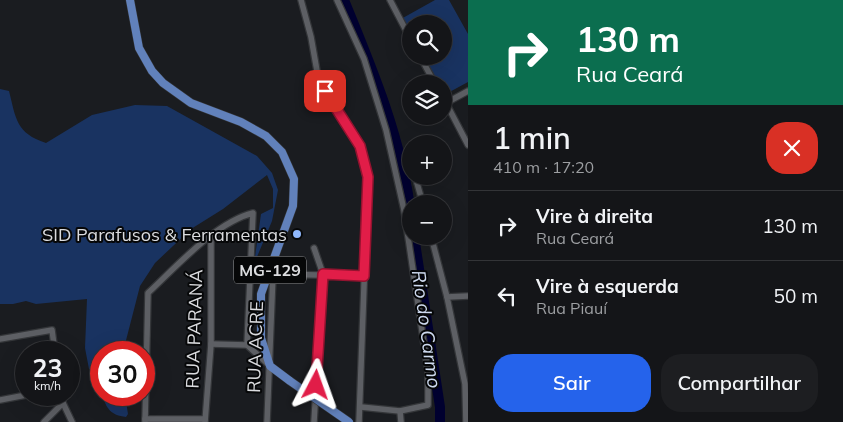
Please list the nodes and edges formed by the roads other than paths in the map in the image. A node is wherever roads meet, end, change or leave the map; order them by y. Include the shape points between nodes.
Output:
1 (130, 0) edge
2 (301, 0) edge
3 (337, 0) edge
4 (390, 0) edge
5 (402, 23) edge
6 (468, 91) edge
7 (452, 98) edge
8 (452, 114) edge
9 (468, 145) edge
10 (212, 236) junction
11 (433, 245) edge
12 (314, 248) dead end
13 (323, 274) junction
14 (364, 276) junction
15 (468, 296) edge
16 (447, 297) junction
17 (0, 339) edge
18 (54, 341) edge
19 (211, 344) junction
20 (247, 345) junction
21 (270, 366) junction
22 (15, 397) edge
23 (0, 400) edge
24 (60, 406) edge
25 (64, 406) edge
26 (361, 407) junction
27 (400, 411) junction
28 (145, 421) edge
29 (205, 421) edge
30 (44, 422) edge
31 (72, 422) edge
32 (267, 422) edge
33 (314, 422) edge
34 (349, 422) edge
35 (359, 422) edge
36 (401, 422) edge
37 (466, 422) edge

1 - 21 main road, MG-129 / MG-129 via 139,48 152,71 191,103 241,122 266,136 282,152 294,179 293,206 261,294 260,338
2 - 14 street via 317,71 325,91 360,146 368,177
3 - 27 street via 364,59 386,130 404,210 428,371 428,405
4 - 5 street
6 - 7 street
8 - 9 street
10 - 19 street, RUA PARANÁ
10 - 20 street via 241,216 253,213
10 - 28 street via 148,293
11 - 16 street
12 - 13 street
13 - 14 street
13 - 21 street, RUA ACRE via 274,274
13 - 33 street
14 - 26 street
15 - 16 street
16 - 37 street via 465,384
17 - 18 street via 52,330
19 - 20 street
19 - 29 street, RUA PARANÁ
20 - 21 street
21 - 32 street, RUA ACRE
21 - 34 main road, bridge
22 - 23 street
24 - 30 street
25 - 31 street
26 - 27 street
26 - 35 street
27 - 36 street
28 - 29 street

